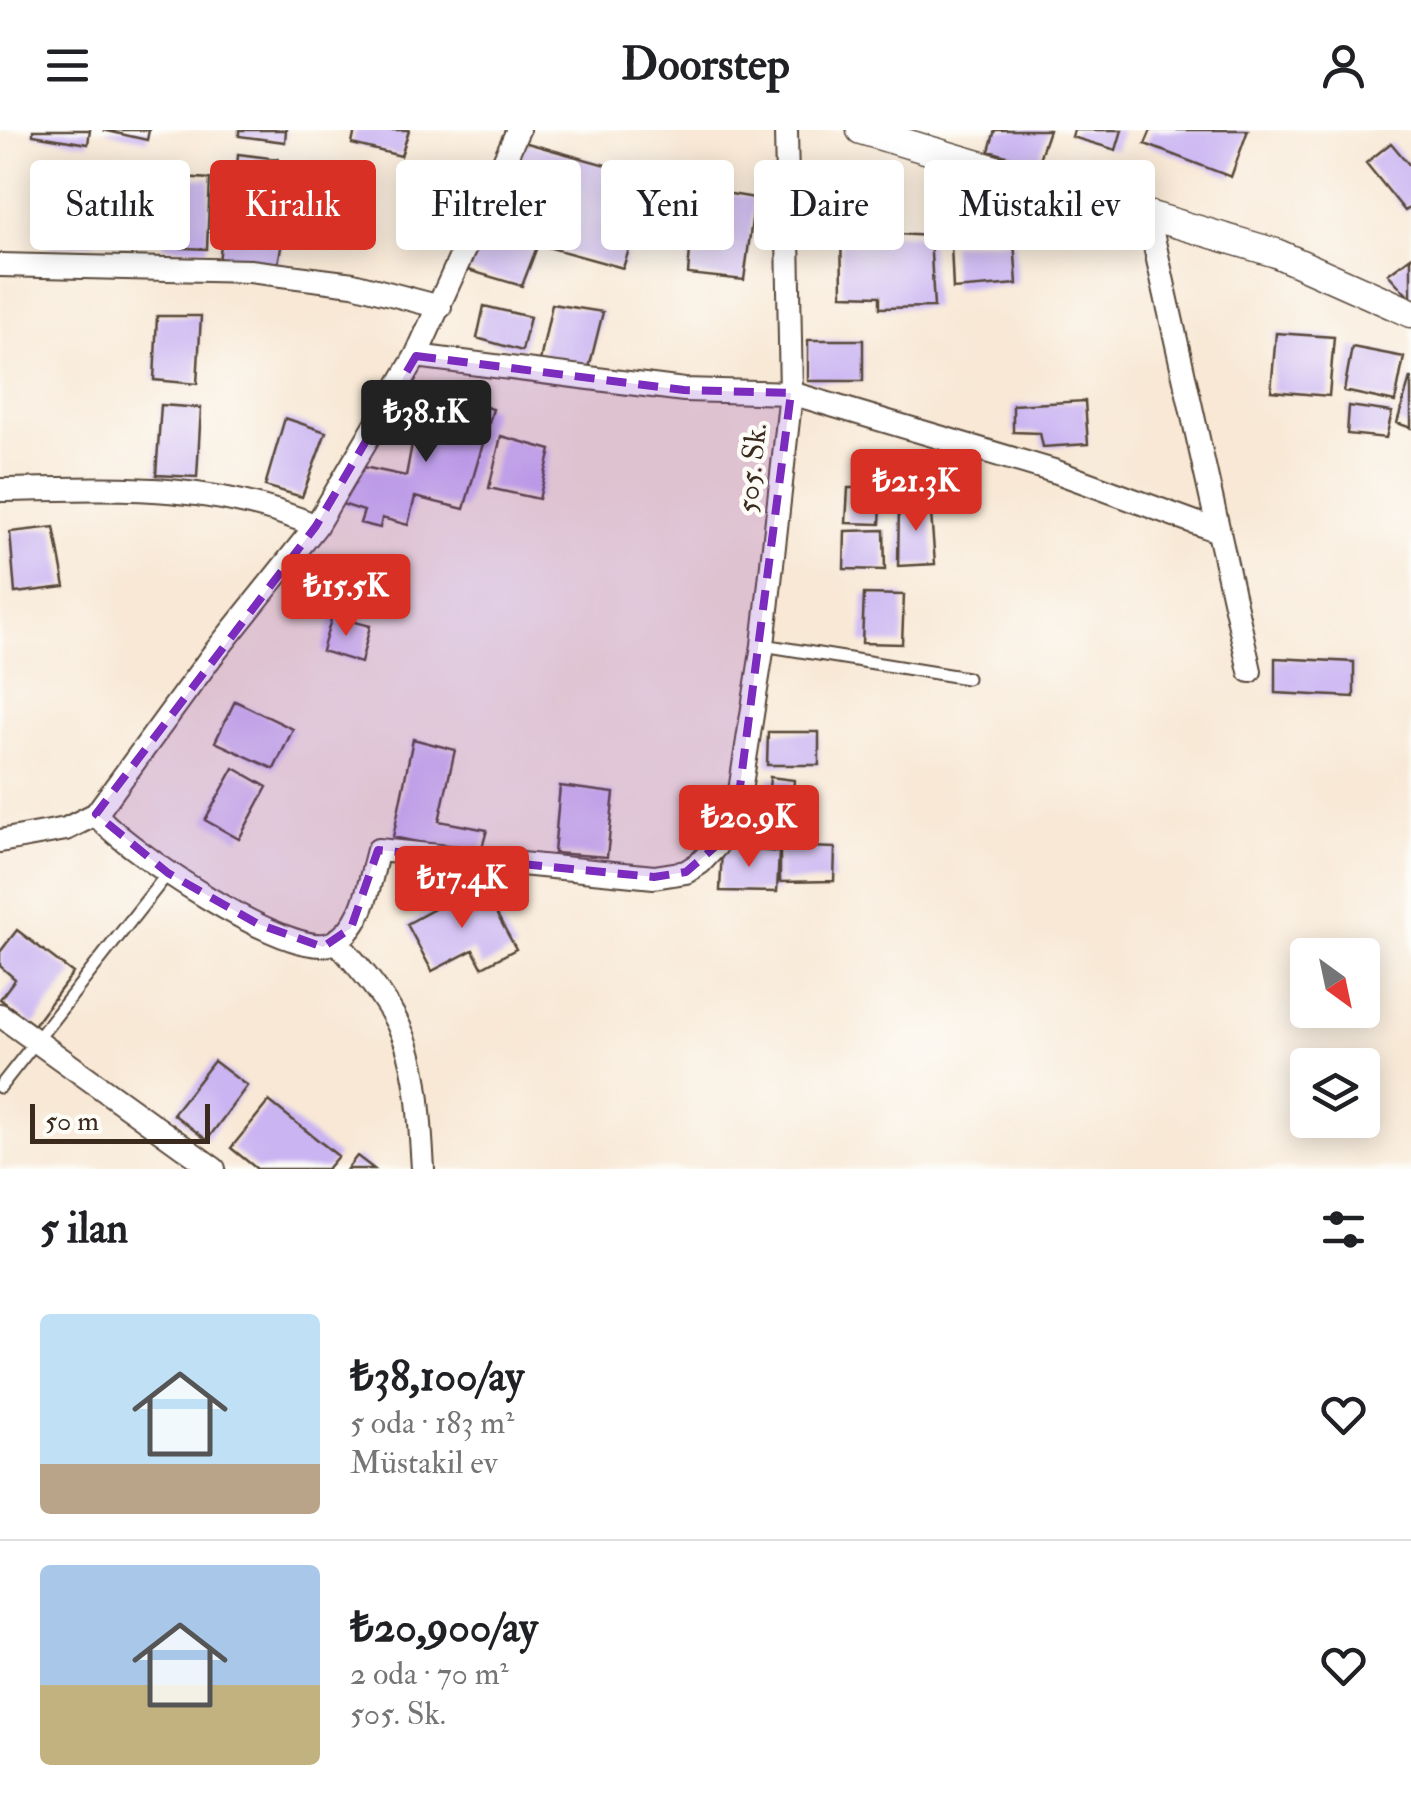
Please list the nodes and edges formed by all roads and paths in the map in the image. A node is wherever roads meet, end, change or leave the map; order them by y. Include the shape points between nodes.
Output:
1 (518, 130) edge
2 (786, 130) edge
3 (861, 130) edge
4 (962, 160) edge
5 (1155, 217) edge
6 (1155, 246) edge
7 (0, 265) edge
8 (440, 307) junction
9 (1411, 313) edge
10 (416, 356) junction
11 (791, 393) junction
12 (0, 490) edge
13 (316, 526) junction
14 (1218, 530) junction
15 (763, 645) junction
16 (1250, 671) dead end
17 (967, 678) dead end
18 (96, 814) junction
19 (0, 841) edge
20 (168, 873) junction
21 (336, 941) junction
22 (0, 1014) edge
23 (36, 1042) junction
24 (0, 1088) edge
25 (214, 1169) edge
26 (423, 1169) edge

1 - 8 street
2 - 11 street, 505. Sk.
3 - 4 street
5 - 9 street via 1276,253
6 - 14 street
7 - 8 street via 250,272 353,284
8 - 10 street
10 - 11 street via 684,390
10 - 13 street
11 - 14 street via 1057,472
11 - 15 street, 505. Sk.
12 - 13 street via 151,486 248,501
13 - 18 street
14 - 16 street
15 - 17 lane
15 - 21 street, 505. Sk. via 737,810 700,863 654,876 378,850 362,910
18 - 19 street via 66,829
18 - 20 street via 117,838
20 - 21 street via 307,945
20 - 23 lane
21 - 26 street via 374,983 407,1040 417,1074
22 - 23 street
23 - 24 lane
23 - 25 street

